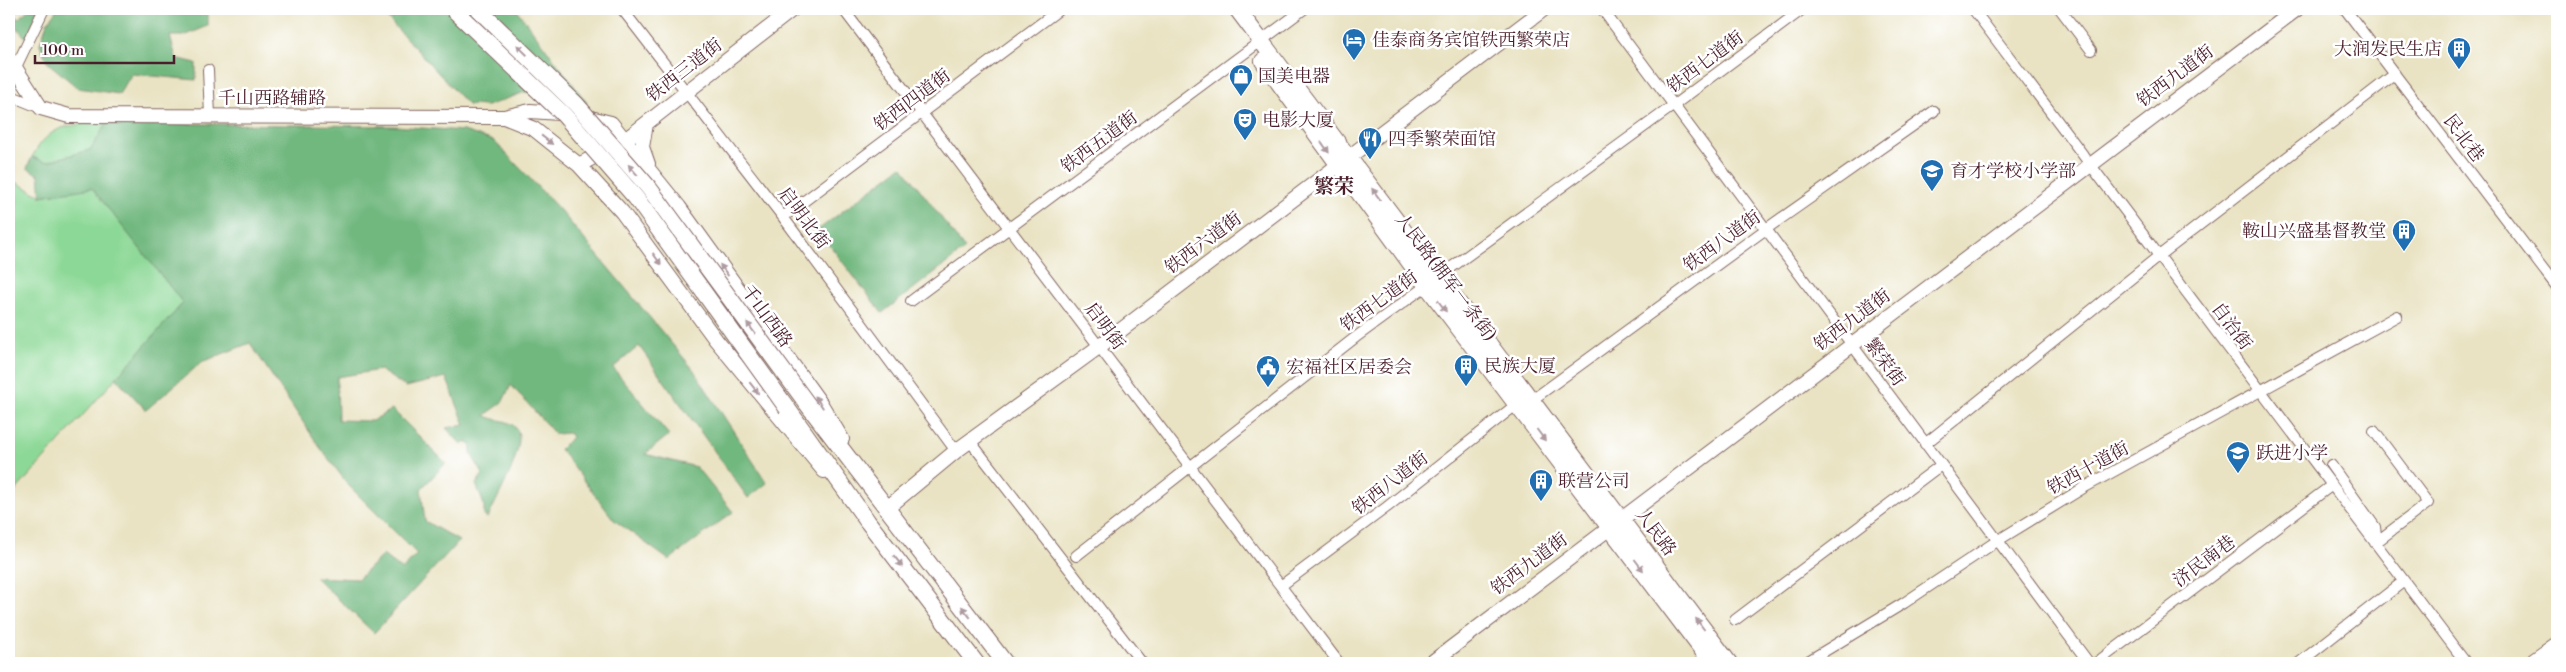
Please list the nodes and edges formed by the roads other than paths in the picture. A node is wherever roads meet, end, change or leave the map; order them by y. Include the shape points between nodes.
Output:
1 (44, 9) edge
2 (454, 9) edge
3 (478, 9) edge
4 (622, 9) edge
5 (793, 9) edge
6 (843, 9) edge
7 (1060, 9) edge
8 (1224, 9) edge
9 (1237, 9) edge
10 (1304, 9) edge
11 (1544, 9) edge
12 (1602, 9) edge
13 (1803, 9) edge
14 (2060, 9) edge
15 (2297, 9) edge
16 (2345, 9) edge
17 (1976, 10) edge
18 (1257, 44) junction
19 (2092, 50) dead end
20 (12, 64) edge
21 (208, 70) dead end
22 (2395, 74) junction
23 (685, 92) junction
24 (9, 95) edge
25 (1674, 106) junction
26 (41, 108) junction
27 (1934, 111) dead end
28 (921, 114) junction
29 (210, 116) junction
30 (504, 118) junction
31 (610, 123) junction
32 (646, 124) junction
33 (625, 140) junction
34 (1343, 160) junction
35 (579, 164) junction
36 (2090, 164) junction
37 (655, 177) junction
38 (783, 216) junction
39 (1011, 229) junction
40 (1766, 229) junction
41 (2159, 256) junction
42 (1433, 282) junction
43 (2557, 287) edge
44 (911, 301) dead end
45 (2396, 316) dead end
46 (1852, 344) junction
47 (1100, 346) junction
48 (2261, 392) junction
49 (1525, 402) junction
50 (2374, 430) dead end
51 (970, 441) junction
52 (1925, 444) junction
53 (956, 451) junction
54 (1191, 465) junction
55 (1941, 465) junction
56 (2331, 465) dead end
57 (2332, 485) junction
58 (870, 489) junction
59 (886, 509) junction
60 (868, 522) junction
61 (1615, 522) junction
62 (1997, 541) junction
63 (2376, 542) junction
64 (1076, 556) dead end
65 (2404, 582) junction
66 (1282, 585) junction
67 (1735, 620) dead end
68 (2557, 645) edge
69 (976, 663) edge
70 (1005, 663) edge
71 (1142, 663) edge
72 (1339, 663) edge
73 (1431, 663) edge
74 (1712, 663) edge
75 (1729, 663) edge
76 (1805, 663) edge
77 (2089, 663) edge
78 (2096, 663) edge
79 (2299, 663) edge
80 (2466, 663) edge
81 (2532, 663) edge

1 - 20 street
2 - 60 main road, bridge via 564,115 636,198
58 -> 3 main road, 千山西路, bridge via 649,188 576,104
4 - 23 street, 启明北街
5 - 23 main road, 铁西三道街
6 - 28 street, 启明街
7 - 28 street, 铁西四道街
8 - 18 main road, 人民路(拥军一条街)
9 - 18 main road
10 - 18 street, 铁西五道街
11 - 34 main road, 铁西六道街
12 - 25 street, 繁荣街
13 - 25 street, 铁西七道街
14 - 19 street
15 - 36 main road, 铁西九道街
16 - 22 street, 民北巷
17 - 36 street, 自治街
18 - 34 main road, 人民路(拥军一条街)
18 - 39 street, 铁西五道街
20 - 26 main road
21 - 29 street
22 - 41 street
22 - 43 street, 民北巷
23 - 32 main road, 铁西三道街
23 - 38 street, 启明北街
24 - 26 street
25 - 40 street, 繁荣街
25 - 42 street, 铁西七道街
26 - 29 main road, 千山西路辅路 via 69,116
27 - 40 street, 铁西八道街
28 - 38 street, 铁西四道街
28 - 39 street, 启明街
29 - 30 main road, 千山西路辅路
30 - 31 main road via 530,111 574,114
30 -> 35 main road via 534,129
31 - 32 main road via 627,127
31 - 33 main road
32 - 33 main road, 铁西三道街
32 - 37 main road via 642,147
33 - 35 main road, 铁西三道街
33 - 37 main road
34 - 42 main road, 人民路(拥军一条街)
34 - 47 main road, 铁西六道街
35 -> 60 main road via 622,212 774,413
36 - 41 street, 自治街
36 - 46 main road, 铁西九道街
58 -> 37 main road via 821,404
38 - 53 street, 启明北街
39 - 44 street, 铁西五道街
39 - 47 street, 启明街
40 - 46 street, 繁荣街
40 - 49 street, 铁西八道街
41 - 48 street, 自治街
41 - 52 street
42 - 49 main road, 人民路(拥军一条街)
42 - 54 street, 铁西七道街 via 1356,337
45 - 48 street, 铁西十道街
46 - 52 street, 繁荣街
46 - 61 main road, 铁西九道街
47 - 51 main road, 铁西六道街
47 - 54 street, 启明街
48 - 57 street, 自治街
48 - 62 street, 铁西十道街 via 2085,486
49 - 61 main road, 人民路(拥军一条街)
49 - 66 street, 铁西八道街
50 - 63 street via 2428,503
51 - 53 main road, 铁西六道街
51 - 71 street
52 - 55 street, 繁荣街
53 - 59 main road, 铁西六道街
54 - 64 street, 铁西七道街
54 - 66 street, 启明街
55 - 62 street, 繁荣街
55 - 67 street
56 - 63 street via 2375,527
57 - 63 street, 自治街
57 - 78 street, 济民南巷
58 - 59 main road, 千山西路
70 -> 59 main road, 千山西路
60 -> 69 main road
61 - 73 main road, 铁西九道街
61 -> 74 main road, 人民路(拥军一条街)
75 -> 61 main road, 人民路
62 - 76 street, 铁西十道街
62 - 77 street, 繁荣街
63 - 65 street, 自治街
65 - 79 street
65 - 80 street, 自治街
66 - 72 street, 启明街
68 - 81 main road

